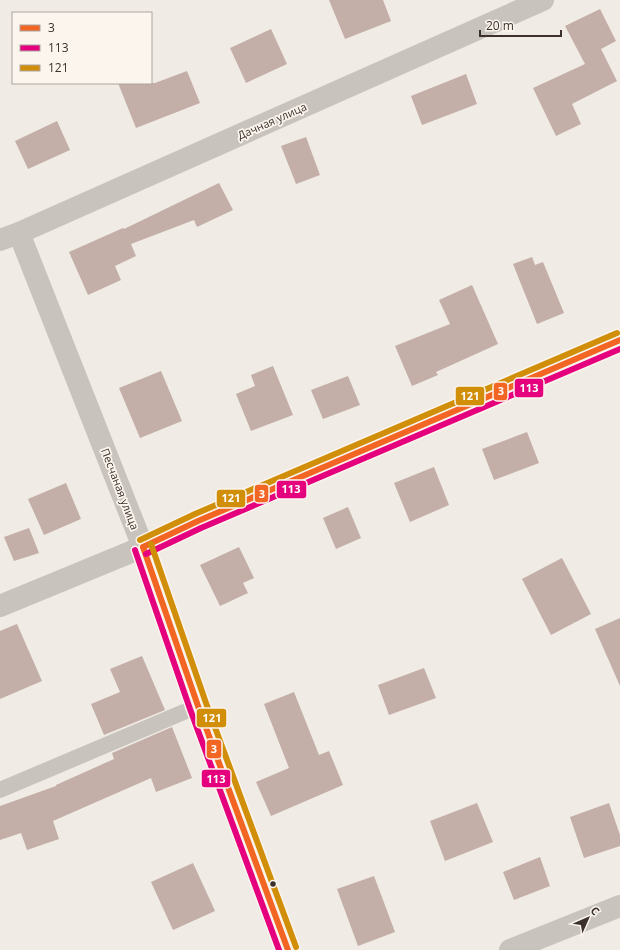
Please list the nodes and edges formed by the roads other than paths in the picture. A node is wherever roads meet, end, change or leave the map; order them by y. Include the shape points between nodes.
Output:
1 (543, 0) edge
2 (10, 237) edge
3 (620, 340) edge
4 (143, 547) junction
5 (0, 606) edge
6 (198, 706) junction
7 (0, 790) edge
8 (620, 906) edge
9 (288, 950) edge
10 (510, 950) edge

1 - 2 street, Дачная улица
2 - 4 street, Песчаная улица
3 - 4 street
4 - 5 street
4 - 6 street, Песчаная улица
6 - 7 lane
6 - 9 street, Песчаная улица
8 - 10 street

